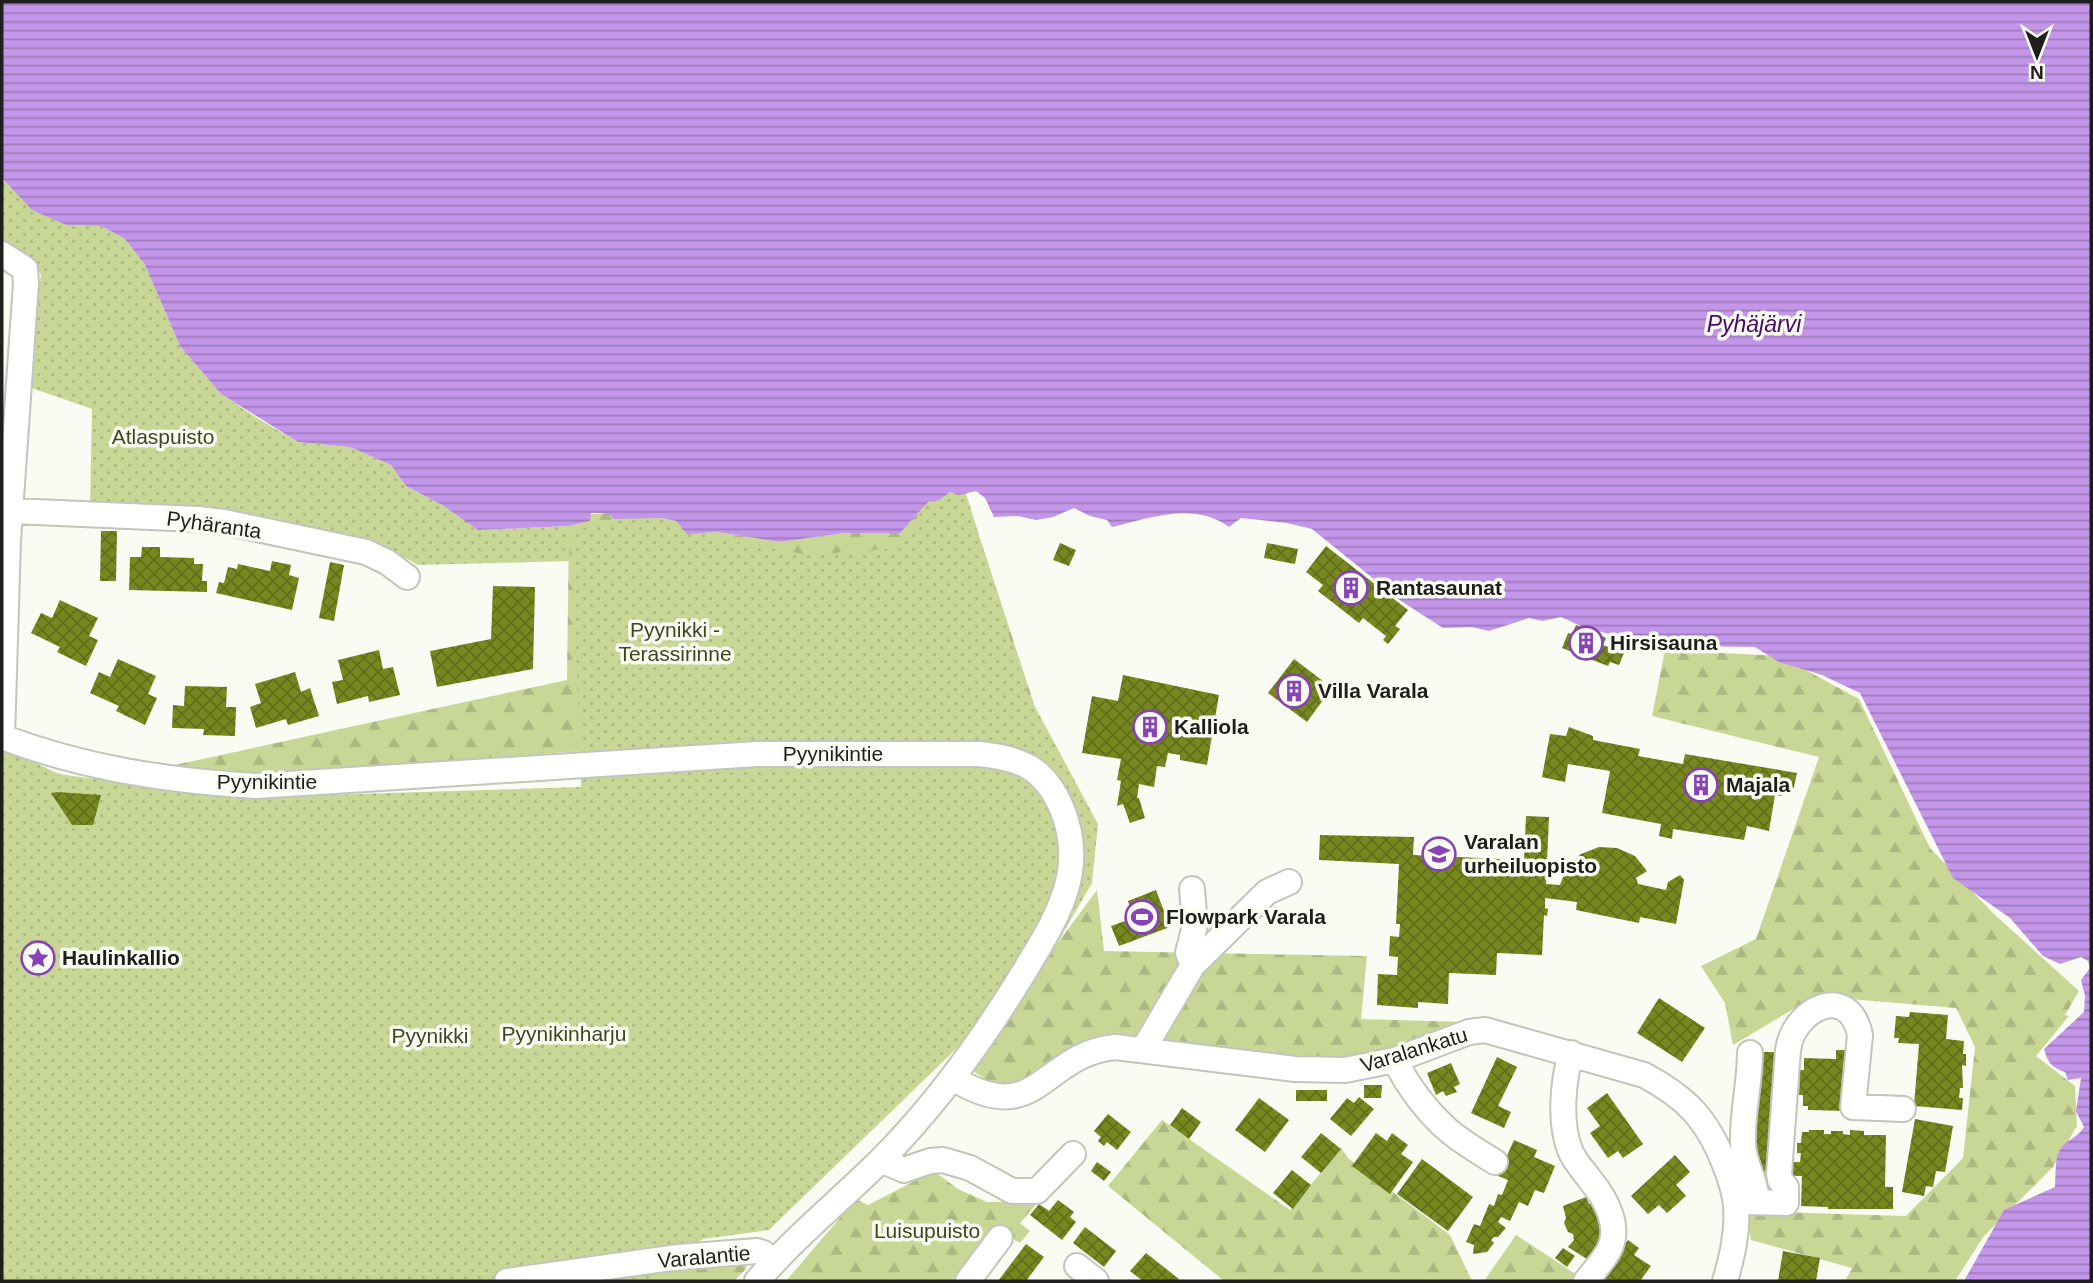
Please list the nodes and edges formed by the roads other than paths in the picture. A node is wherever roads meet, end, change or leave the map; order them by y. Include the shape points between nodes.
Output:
1 (2, 254) edge
2 (12, 511) junction
3 (407, 577) dead end
4 (2, 737) edge
5 (1289, 882) dead end
6 (1192, 889) dead end
7 (1193, 965) junction
8 (1143, 1050) junction
9 (1750, 1053) dead end
10 (1571, 1054) junction
11 (1395, 1060) junction
12 (953, 1078) junction
13 (1903, 1109) dead end
14 (1073, 1154) dead end
15 (881, 1160) junction
16 (1494, 1162) dead end
17 (1746, 1204) junction
18 (1000, 1238) dead end
19 (774, 1261) junction
20 (507, 1281) edge
21 (757, 1281) edge
22 (968, 1281) edge
23 (1587, 1281) edge
24 (1725, 1281) edge

1 - 2 street via 25,269 26,284
2 - 3 street, Pyhäranta via 224,522 366,552
2 - 4 street
4 - 12 street, Pyynikintie via 105,768 256,786 757,754 979,754 1017,760 1045,781 1061,807 1072,843 1070,878 1052,925
5 - 7 street via 1267,892
6 - 7 street via 1195,925 1188,953
7 - 8 street
8 - 11 street, Varalankatu via 1320,1071
8 - 12 street, Varalankatu via 1102,1048 1012,1098 974,1091
9 - 17 street via 1743,1144 1757,1190
10 - 11 street, Varalankatu via 1485,1030
10 - 17 street, Varalankatu via 1644,1075 1668,1087 1708,1127
10 - 23 street via 1563,1092 1569,1148 1602,1194 1613,1227 1609,1250
11 - 16 street via 1437,1119
12 - 15 street, Pyynikintie
13 - 17 street via 1853,1107 1860,1035 1857,1024 1852,1015 1836,1006 1808,1013 1790,1037 1788,1050 1779,1174 1786,1187 1786,1203
14 - 15 street via 1037,1191 1012,1191 970,1168 943,1160 904,1170
15 - 19 street, Pyynikintie
17 - 24 street, Varalankatu
18 - 22 street
19 - 20 street, Varalantie via 757,1251
19 - 21 street, Pyynikintie

